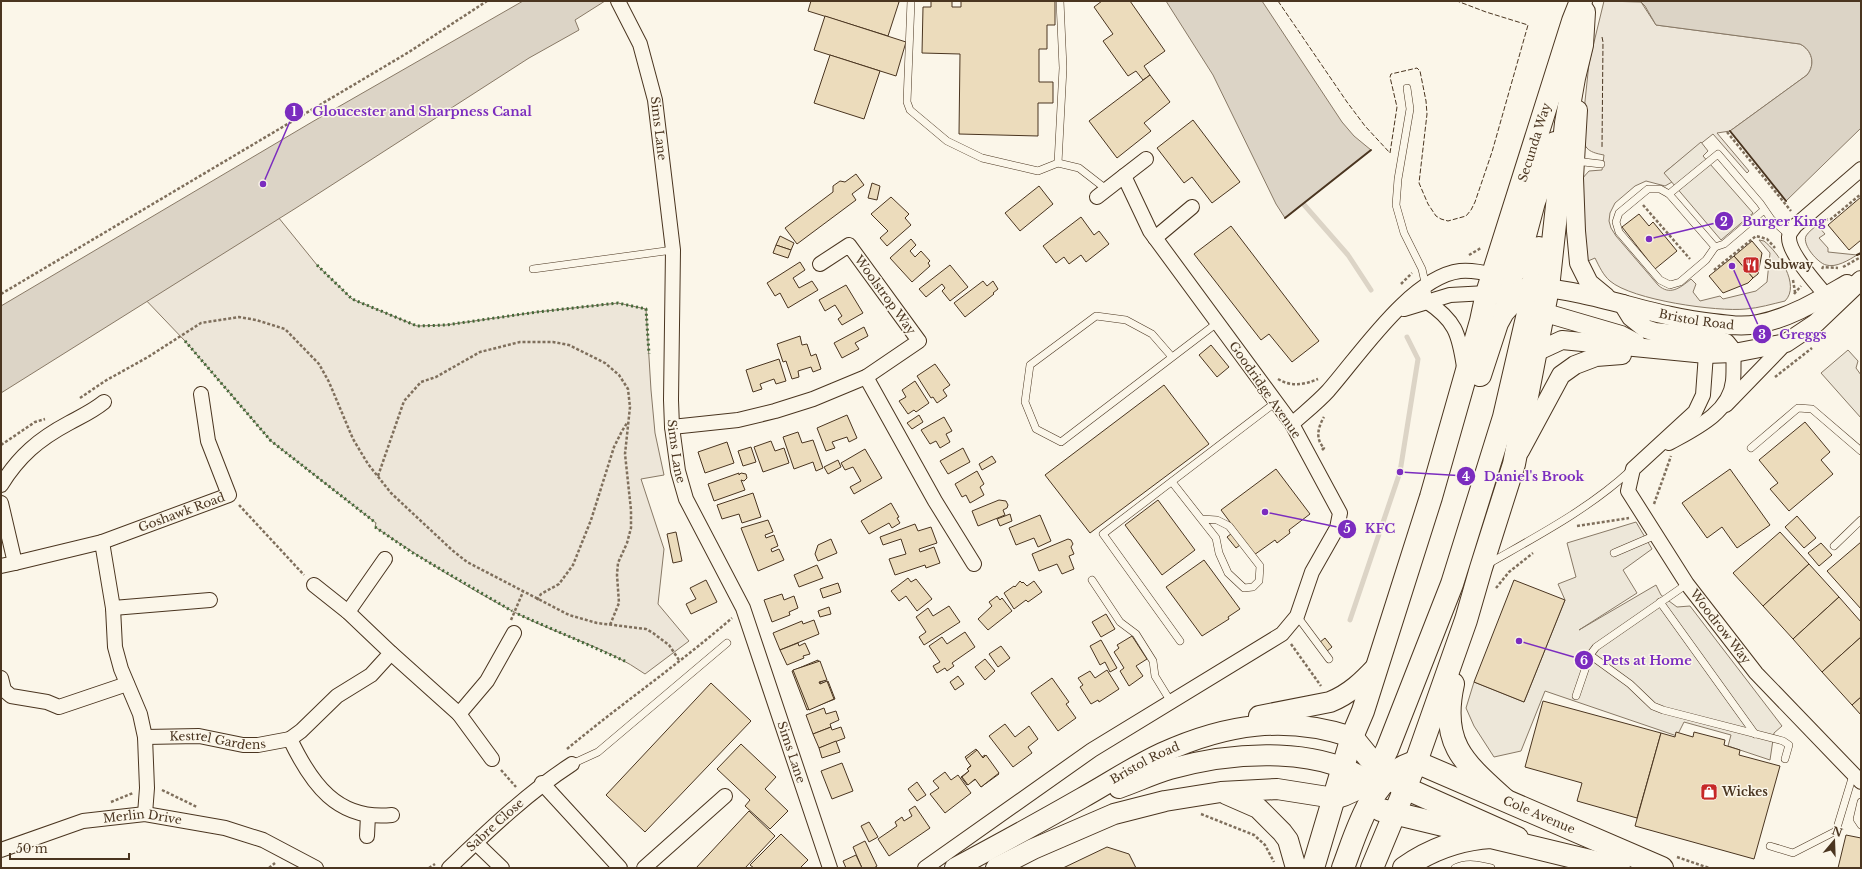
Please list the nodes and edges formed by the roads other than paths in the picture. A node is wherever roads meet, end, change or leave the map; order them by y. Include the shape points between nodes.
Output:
1 (911, 1) edge
2 (1060, 1) edge
3 (1581, 1) edge
4 (1585, 1) edge
5 (621, 7) edge
6 (1582, 45) junction
7 (1574, 78) junction
8 (1407, 88) dead end
9 (1555, 142) junction
10 (1146, 159) dead end
11 (1575, 161) junction
12 (1058, 163) junction
13 (1601, 164) dead end
14 (1861, 169) edge
15 (1124, 176) junction
16 (1102, 193) joint
17 (1669, 194) junction
18 (1192, 207) dead end
19 (1764, 210) junction
20 (1789, 235) junction
21 (1154, 238) junction
22 (1715, 247) junction
23 (673, 250) junction
24 (820, 264) dead end
25 (532, 270) dead end
26 (1861, 275) edge
27 (1861, 280) edge
28 (1495, 283) junction
29 (1427, 285) junction
30 (1540, 288) junction
31 (1428, 301) junction
32 (1831, 301) junction
33 (1619, 303) junction
34 (1529, 308) junction
35 (1396, 311) junction
36 (1217, 323) junction
37 (1744, 326) junction
38 (1786, 343) junction
39 (1710, 347) junction
40 (1648, 349) junction
41 (1536, 352) junction
42 (1734, 354) junction
43 (1172, 357) junction
44 (1464, 376) junction
45 (866, 377) junction
46 (1512, 385) junction
47 (201, 394) dead end
48 (104, 402) dead end
49 (1276, 402) junction
50 (1722, 409) junction
51 (1292, 424) junction
52 (672, 426) junction
53 (1751, 448) dead end
54 (1861, 451) edge
55 (1650, 454) junction
56 (1514, 464) junction
57 (1633, 469) junction
58 (1172, 482) junction
59 (1, 485) edge
60 (1, 503) edge
61 (1202, 520) junction
62 (1861, 520) edge
63 (1656, 535) junction
64 (1418, 537) junction
65 (102, 542) junction
66 (1834, 546) dead end
67 (1614, 553) dead end
68 (385, 559) dead end
69 (8, 564) edge
70 (974, 564) dead end
71 (1466, 576) junction
72 (1092, 580) dead end
73 (1687, 584) junction
74 (314, 585) road end
75 (210, 600) dead end
76 (1660, 602) junction
77 (113, 608) junction
78 (348, 612) junction
79 (1297, 616) junction
80 (1466, 620) junction
81 (514, 633) dead end
82 (1180, 641) dead end
83 (728, 643) dead end
84 (391, 653) junction
85 (1590, 655) junction
86 (1329, 659) dead end
87 (1377, 666) junction
88 (1, 678) edge
89 (127, 684) junction
90 (1576, 696) dead end
91 (1171, 702) junction
92 (459, 714) junction
93 (1755, 734) junction
94 (145, 737) junction
95 (1352, 737) junction
96 (290, 738) junction
97 (1177, 747) junction
98 (492, 759) road end
99 (1785, 759) dead end
100 (1416, 762) junction
101 (572, 764) joint
102 (1343, 768) junction
103 (1857, 778) edge
104 (1382, 780) junction
105 (542, 783) junction
106 (1221, 792) junction
107 (725, 796) dead end
108 (1334, 798) junction
109 (1507, 801) junction
110 (1861, 802) edge
111 (1062, 809) junction
112 (145, 814) junction
113 (1394, 814) junction
114 (368, 815) junction
115 (392, 815) dead end
116 (1861, 825) edge
117 (367, 836) dead end
118 (1491, 837) junction
119 (476, 843) junction
120 (1770, 846) dead end
121 (1, 850) edge
122 (284, 852) junction
123 (1547, 852) junction
124 (1668, 862) edge
125 (443, 864) edge
126 (302, 868) edge
127 (316, 868) edge
128 (502, 868) edge
129 (620, 868) edge
130 (644, 868) edge
131 (830, 868) edge
132 (925, 868) edge
133 (955, 868) edge
134 (996, 868) edge
135 (1296, 868) edge
136 (1313, 868) edge
137 (1343, 868) edge
138 (1372, 868) edge
139 (1404, 868) edge
140 (1455, 868) edge
141 (1491, 868) edge
142 (1619, 868) edge

1 - 12 lane via 907,102 910,110 947,140 982,158 1038,171
2 - 12 lane via 1063,68
3 - 28 main road, Secunda Way
4 - 6 main road, Secunda Way
5 - 23 street, Sims Lane via 640,44 655,100
6 - 7 main road, Secunda Way
6 - 11 street
7 - 9 main road
7 - 30 main road, Secunda Way
8 - 29 lane via 1410,109 1396,205 1404,232
9 - 28 main road via 1534,202 1516,269
9 - 30 main road
10 - 15 street
11 - 13 lane
11 - 33 street via 1576,231 1580,263 1589,283 1601,294
12 - 16 lane via 1079,168
14 - 20 street via 1795,226
15 - 16 street
15 - 21 street, Goodridge Avenue
17 - 19 lane via 1718,154
17 - 22 lane
17 - 22 lane via 1660,189 1648,189 1619,213 1616,222 1619,232 1660,280 1670,285 1680,282 1706,260
18 - 21 street
19 - 20 lane
19 - 22 lane via 1724,244
20 - 32 street via 1790,245 1811,278
21 - 36 street, Goodridge Avenue
23 - 25 lane
23 - 52 street, Sims Lane
24 - 45 street, Woolstrop Way via 849,245 919,341
26 - 32 street, Bristol Road
27 - 32 street, Bristol Road
28 - 29 street via 1476,271 1459,271
28 - 30 street, Bristol Road
28 - 31 street
28 - 34 street
28 - 44 main road
29 - 31 lane
29 - 35 street
30 - 33 street, Bristol Road via 1563,289
30 - 34 main road
30 - 34 main road via 1522,291
31 - 35 street
31 - 44 street via 1450,319 1461,347
32 - 37 street, Bristol Road via 1780,318
32 - 38 street, Bristol Road via 1816,323
33 - 37 street, Bristol Road via 1688,320
33 - 39 street via 1646,329
34 - 40 street via 1621,335
34 - 41 main road
34 - 46 main road
34 - 64 main road via 1503,312 1497,323 1459,438
35 - 51 street via 1326,393
36 - 43 lane
36 - 49 street, Goodridge Avenue
37 - 39 street
38 - 42 street, Bristol Road
38 - 50 street
39 - 40 street, Bristol Road
39 - 42 street, Bristol Road
39 - 55 street via 1703,395 1695,412
40 - 41 street, Bristol Road via 1562,340
40 - 56 street via 1596,357 1575,365 1561,375
41 - 46 street
41 - 56 main road
42 - 50 street via 1733,382
43 - 43 lane via 1152,334 1126,320 1096,316 1030,365 1026,402 1036,429 1061,442
44 - 64 main road
45 - 52 street, Woolstrop Way via 813,399 775,411 738,420
45 - 70 street via 935,502
46 - 71 main road
47 - 65 street, Goshawk Road via 208,441 229,495
48 - 59 street via 34,445
49 - 51 street, Goodridge Avenue
49 - 58 lane
50 - 55 street via 1696,429
51 - 79 street, Goodridge Avenue via 1340,513 1337,528 1312,572
52 - 131 street, Sims Lane via 678,471 686,499 743,608
53 - 54 lane via 1798,408 1812,409
55 - 57 street
56 - 71 main road
57 - 63 street, Woodrow Way via 1628,491
57 - 71 lane via 1611,489 1544,532
58 - 61 lane
58 - 82 lane via 1103,534
60 - 69 street, Goshawk Road
61 - 61 lane via 1216,538 1219,553 1228,573 1244,588 1253,587 1259,581 1260,566 1229,526 1217,520
62 - 66 lane
63 - 67 lane
63 - 73 street, Woodrow Way
64 - 87 main road
65 - 69 street, Goshawk Road
65 - 77 street
68 - 78 street
71 - 80 main road
71 - 104 main road
72 - 91 lane via 1120,622 1136,634 1152,661 1155,676
73 - 76 lane
73 - 103 street, Woodrow Way via 1756,673
74 - 78 street
75 - 77 street
76 - 85 lane via 1596,647
76 - 93 lane
77 - 89 street via 116,647
78 - 84 street
79 - 86 lane
79 - 91 street, Goodridge Avenue via 1278,636
80 - 100 main road
80 - 109 main road via 1450,695 1448,718 1451,736 1470,768
81 - 92 street via 487,681
83 - 101 lane via 598,752
84 - 92 street
84 - 96 street, Kestrel Gardens via 371,675 337,696 301,731
85 - 90 lane
85 - 93 lane via 1630,684 1653,706
87 - 95 main road
87 - 97 main road via 1362,682 1340,698 1221,726
88 - 89 street via 4,690 11,696 47,702 59,707
89 - 94 street via 140,714
91 - 132 street via 1092,750
92 - 98 street
93 - 99 lane via 1787,742 1789,745
94 - 96 street, Kestrel Gardens via 199,736 258,745
94 - 112 street
95 - 97 main road, Bristol Road via 1336,731 1298,724 1263,724 1227,730
95 - 102 main road
95 - 104 main road
96 - 114 street via 302,765 332,800 347,809
97 - 111 main road, Bristol Road
100 - 104 main road via 1405,764
100 - 109 main road, Cole Avenue
101 - 105 street, Sabre Close
102 - 104 main road
102 - 108 main road
102 - 111 main road via 1306,758 1263,755 1223,758 1170,769
103 - 120 lane via 1836,831 1793,853
104 - 108 main road
104 - 113 main road
104 - 113 main road
104 - 123 main road
104 - 137 main road
105 - 119 street, Sabre Close
105 - 129 street
106 - 108 main road via 1277,789
106 - 134 main road via 1165,801 1114,814
106 - 135 main road via 1258,808 1282,832 1288,840
107 - 130 street
108 - 136 main road
109 - 124 main road, Cole Avenue
110 - 116 lane via 1857,820
111 - 133 main road, Bristol Road
112 - 121 street, Merlin Drive via 83,821
112 - 122 street, Merlin Drive via 224,828 263,840
113 - 118 main road
113 - 138 main road
114 - 115 street
114 - 117 street
118 - 123 main road
118 - 139 main road via 1472,838 1436,849
119 - 125 street, Sabre Close
119 - 128 street
122 - 126 street, Merlin Drive
122 - 127 street, Merlin Drive
123 - 142 main road
140 - 141 lane via 1461,865 1476,865

